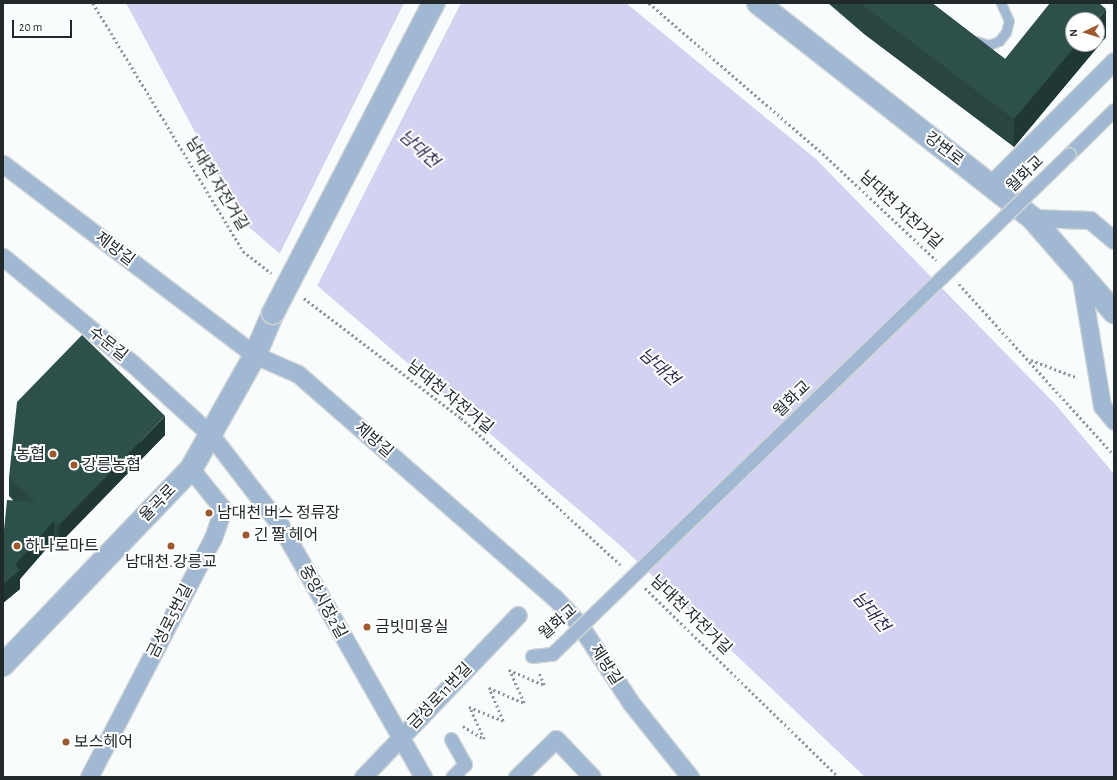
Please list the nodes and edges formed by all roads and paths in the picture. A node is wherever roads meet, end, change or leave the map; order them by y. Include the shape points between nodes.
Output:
1 (94, 3) edge
2 (434, 3) edge
3 (649, 3) edge
4 (758, 3) edge
5 (1001, 3) edge
6 (967, 34) edge
7 (1114, 61) edge
8 (1114, 110) edge
9 (3, 164) edge
10 (990, 185) junction
11 (1032, 218) junction
12 (1114, 240) edge
13 (3, 257) edge
14 (940, 264) dead end
15 (1080, 273) junction
16 (274, 275) dead end
17 (956, 281) dead end
18 (299, 294) dead end
19 (1114, 312) edge
20 (254, 355) junction
21 (1030, 360) junction
22 (1100, 386) junction
23 (1114, 421) edge
24 (210, 434) junction
25 (1114, 455) edge
26 (191, 468) junction
27 (624, 568) dead end
28 (641, 584) dead end
29 (518, 615) dead end
30 (532, 656) joint
31 (3, 665) edge
32 (455, 733) joint
33 (400, 738) junction
34 (89, 777) edge
35 (363, 777) edge
36 (424, 777) edge
37 (452, 777) edge
38 (517, 777) edge
39 (592, 777) edge
40 (690, 777) edge
41 (840, 777) edge

1 - 16 path, 남대천 자전거길 via 243,251
2 - 20 street, 율곡로, bridge via 273,313
3 - 14 path, 남대천 자전거길 via 819,150
4 - 10 street, 강변로
5 - 6 lane via 1009,21 999,41 979,44
7 - 10 street
8 - 30 street, 월화교, bridge via 552,654
9 - 20 street, 제방길
10 - 11 street, 강변로
11 - 12 street via 1090,220
11 - 15 street, 강변로
13 - 24 street, 수문길 via 133,364
15 - 19 street, 강변로
15 - 22 street
17 - 21 path
18 - 27 path, 남대천 자전거길 via 461,418
20 - 24 street, 율곡로
20 - 40 street, 제방길 via 298,374 554,597 579,624 631,703
21 - 22 path
21 - 25 path
22 - 23 street via 1102,406
24 - 26 street, 율곡로
24 - 33 street, 중앙시장2길 via 280,525
26 - 31 street, 율곡로
26 - 34 street, 금성로5번길 via 223,509 213,538
28 - 41 path, 남대천 자전거길
29 - 33 street, 금성로11번길
30 - 32 path via 544,684 509,670 524,702 489,688 503,721 470,707 484,738 456,722
32 - 37 street via 464,764
33 - 35 street, 금성로11번길
33 - 36 street, 중앙시장2길
38 - 39 street via 556,739

